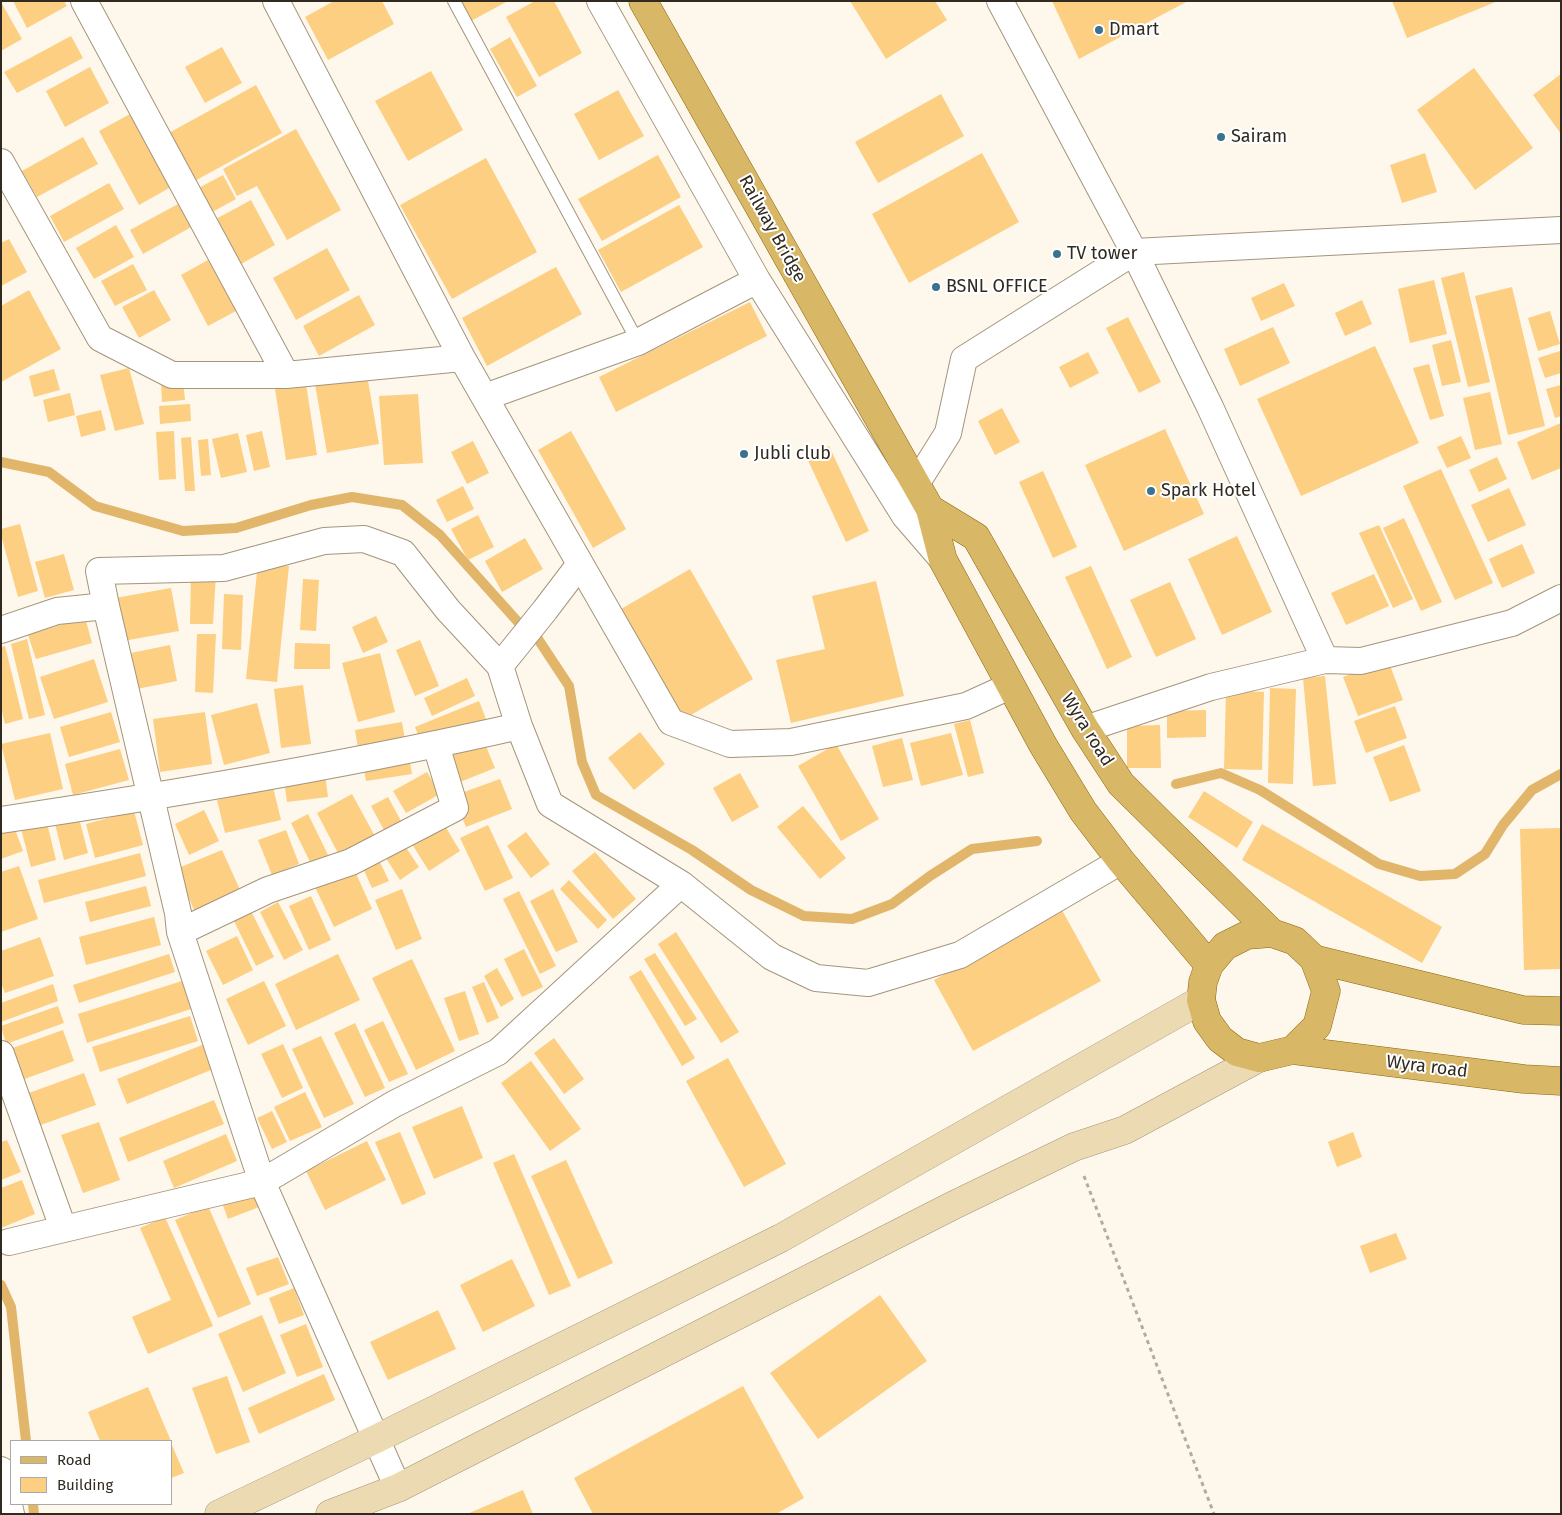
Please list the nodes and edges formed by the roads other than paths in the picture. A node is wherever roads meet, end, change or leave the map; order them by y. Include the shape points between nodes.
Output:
1 (84, 1) edge
2 (276, 1) edge
3 (454, 1) edge
4 (600, 1) edge
5 (643, 1) edge
6 (1000, 1) edge
7 (1, 162) edge
8 (1561, 230) edge
9 (1134, 252) junction
10 (758, 280) junction
11 (638, 342) junction
12 (462, 358) junction
13 (286, 375) junction
14 (484, 397) junction
15 (916, 484) junction
16 (930, 510) junction
17 (943, 560) junction
18 (580, 564) junction
19 (1561, 598) edge
20 (106, 606) junction
21 (1, 630) edge
22 (506, 658) junction
23 (1325, 660) junction
24 (1010, 686) junction
25 (519, 726) junction
26 (1085, 729) junction
27 (436, 745) junction
28 (152, 798) junction
29 (1, 820) edge
30 (1121, 862) junction
31 (681, 884) junction
32 (180, 932) junction
33 (1272, 933) junction
34 (1314, 959) junction
35 (1209, 965) junction
36 (1201, 1000) junction
37 (1561, 1011) edge
38 (1293, 1050) junction
39 (1, 1054) edge
40 (1258, 1058) junction
41 (1561, 1081) edge
42 (262, 1182) junction
43 (63, 1228) junction
44 (8, 1242) dead end
45 (376, 1439) junction
46 (1, 1470) edge
47 (398, 1488) junction
48 (11, 1514) edge
49 (219, 1514) edge
50 (330, 1514) edge

1 - 13 street
2 - 12 street
3 - 11 lane
4 - 10 street
5 - 15 main road, Railway Bridge
6 - 9 street
7 - 13 street via 100,338 172,375
8 - 9 street
9 - 15 street via 964,359 948,433
9 - 23 street via 1210,407
10 - 11 street
10 - 17 street via 905,516
11 - 14 street
12 - 13 street
12 - 14 street
14 - 18 street
15 - 16 main road
16 - 17 main road
16 - 26 main road, Wyra road via 976,537
17 - 24 main road
18 - 22 street
18 - 24 street via 671,722 730,744 791,742 966,706
19 - 23 street via 1512,623 1361,661
20 - 21 street via 57,611
20 - 22 street via 100,571 224,568 324,541 364,539 404,553 448,610
20 - 28 street
22 - 25 street
23 - 26 street via 1210,687
24 - 30 main road via 1083,811
25 - 27 street
25 - 31 street via 550,804
26 - 33 main road, Wyra road via 1121,784
27 - 28 street
27 - 32 street via 455,808 351,862 268,890
28 - 29 street
28 - 32 street
30 - 31 street via 960,955 868,983 816,978 772,957
30 - 35 main road
31 - 42 street via 498,1052 394,1104
32 - 42 street
33 - 34 main road, Wyra road via 1295,942
33 - 35 main road, Wyra road via 1247,935 1225,946
34 - 37 main road, Wyra road via 1524,1010
34 - 38 main road, Wyra road via 1326,992 1318,1026
35 - 36 main road, Wyra road
36 - 40 main road, Wyra road via 1207,1021 1220,1039 1237,1052
36 - 45 street via 781,1238
38 - 40 main road, Wyra road
38 - 41 main road, Wyra road
39 - 43 street
40 - 47 street via 1125,1130 1074,1147 936,1214
42 - 43 street
42 - 45 street
43 - 44 street
45 - 47 street
45 - 49 street
46 - 48 street
47 - 50 street

